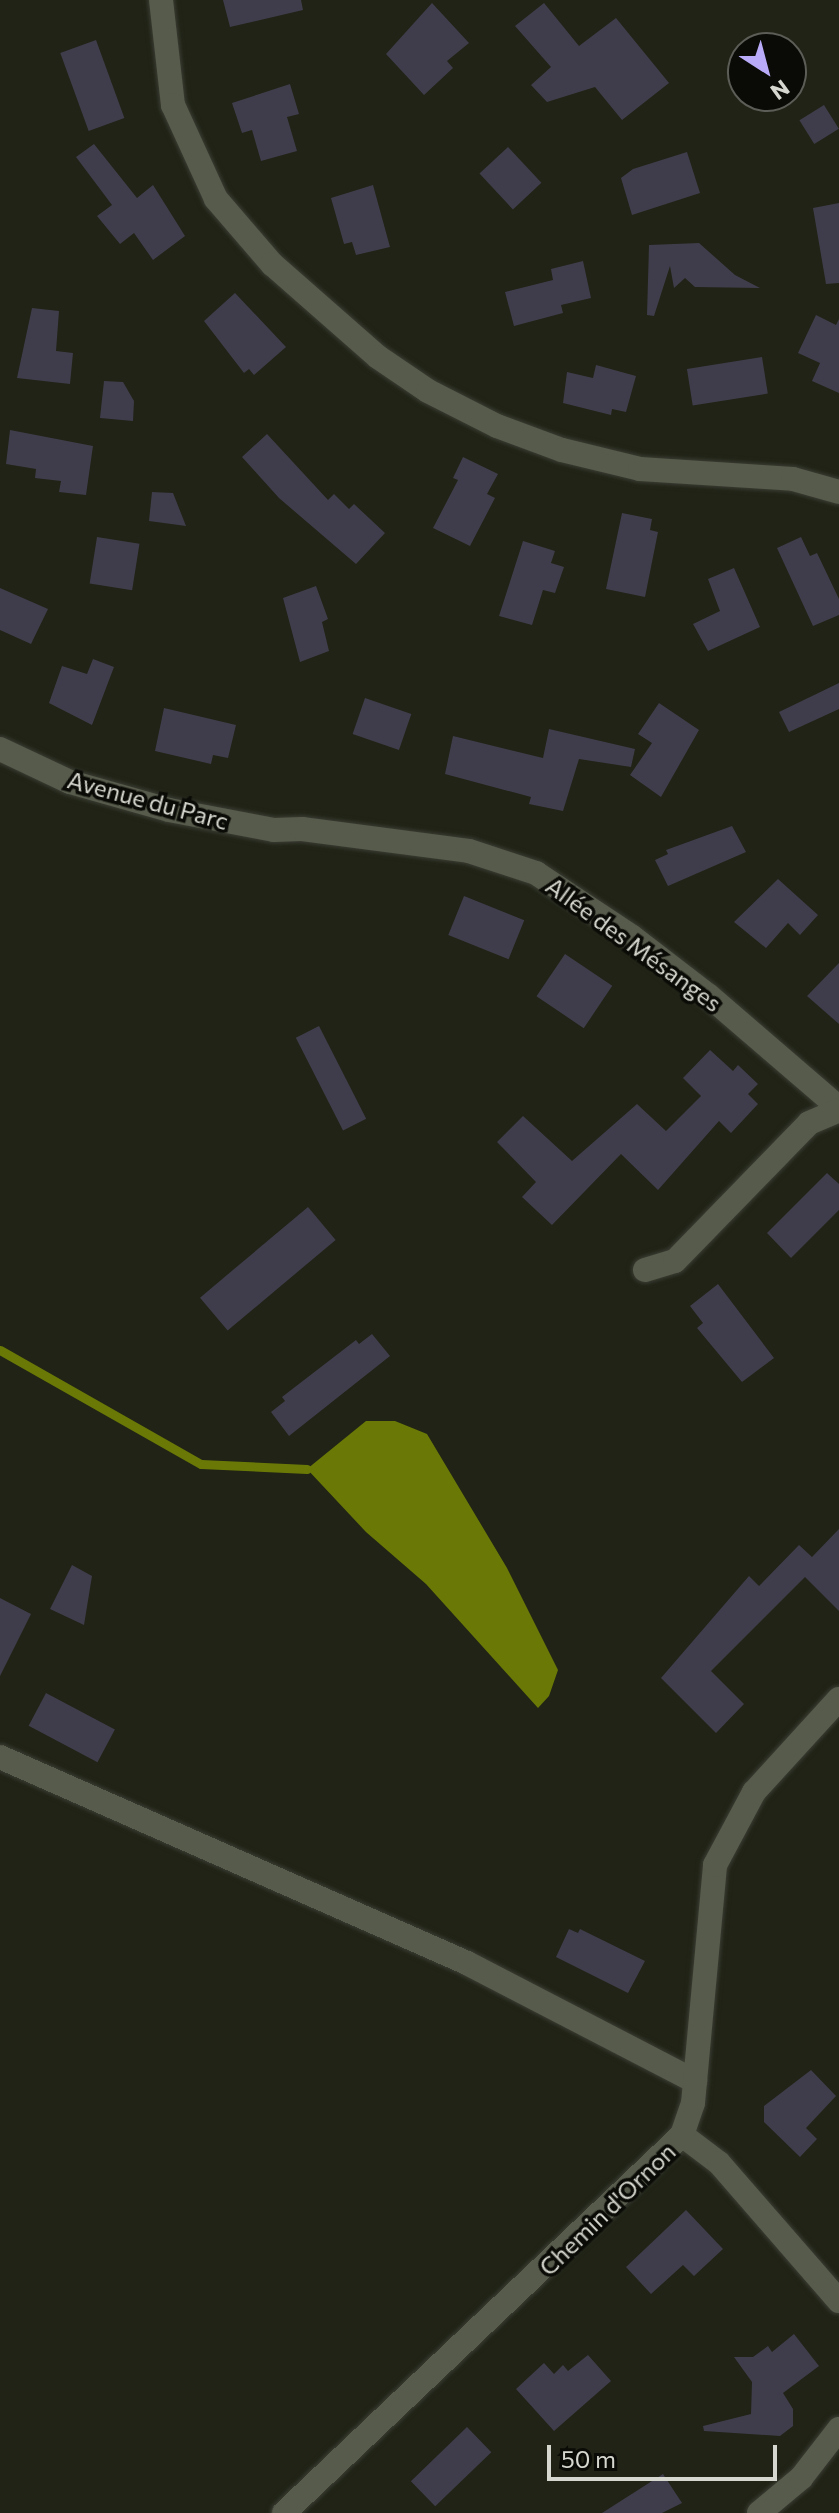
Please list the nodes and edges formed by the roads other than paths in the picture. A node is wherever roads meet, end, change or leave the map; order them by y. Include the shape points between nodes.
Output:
1 (161, 0) edge
2 (839, 492) edge
3 (0, 749) edge
4 (302, 829) joint
5 (839, 1109) edge
6 (645, 1270) dead end
7 (839, 1699) edge
8 (0, 1757) edge
9 (695, 2081) junction
10 (682, 2135) junction
11 (839, 2301) edge
12 (839, 2429) edge
13 (284, 2513) edge
14 (759, 2513) edge

1 - 2 street via 173,105 216,199 272,264 378,357 442,398 562,450 640,469 793,479
3 - 4 street, Avenue du Parc via 70,782 169,810 274,830
4 - 5 street, Allée des Mésanges via 469,851 536,873 698,987
5 - 6 street via 809,1123 675,1261
7 - 9 street, Chemin d'Ornon via 754,1792 715,1865
8 - 9 street via 467,1963
9 - 10 street, Chemin d'Ornon
10 - 11 street via 719,2163
10 - 13 street, Chemin d'Ornon
12 - 14 street via 801,2478

